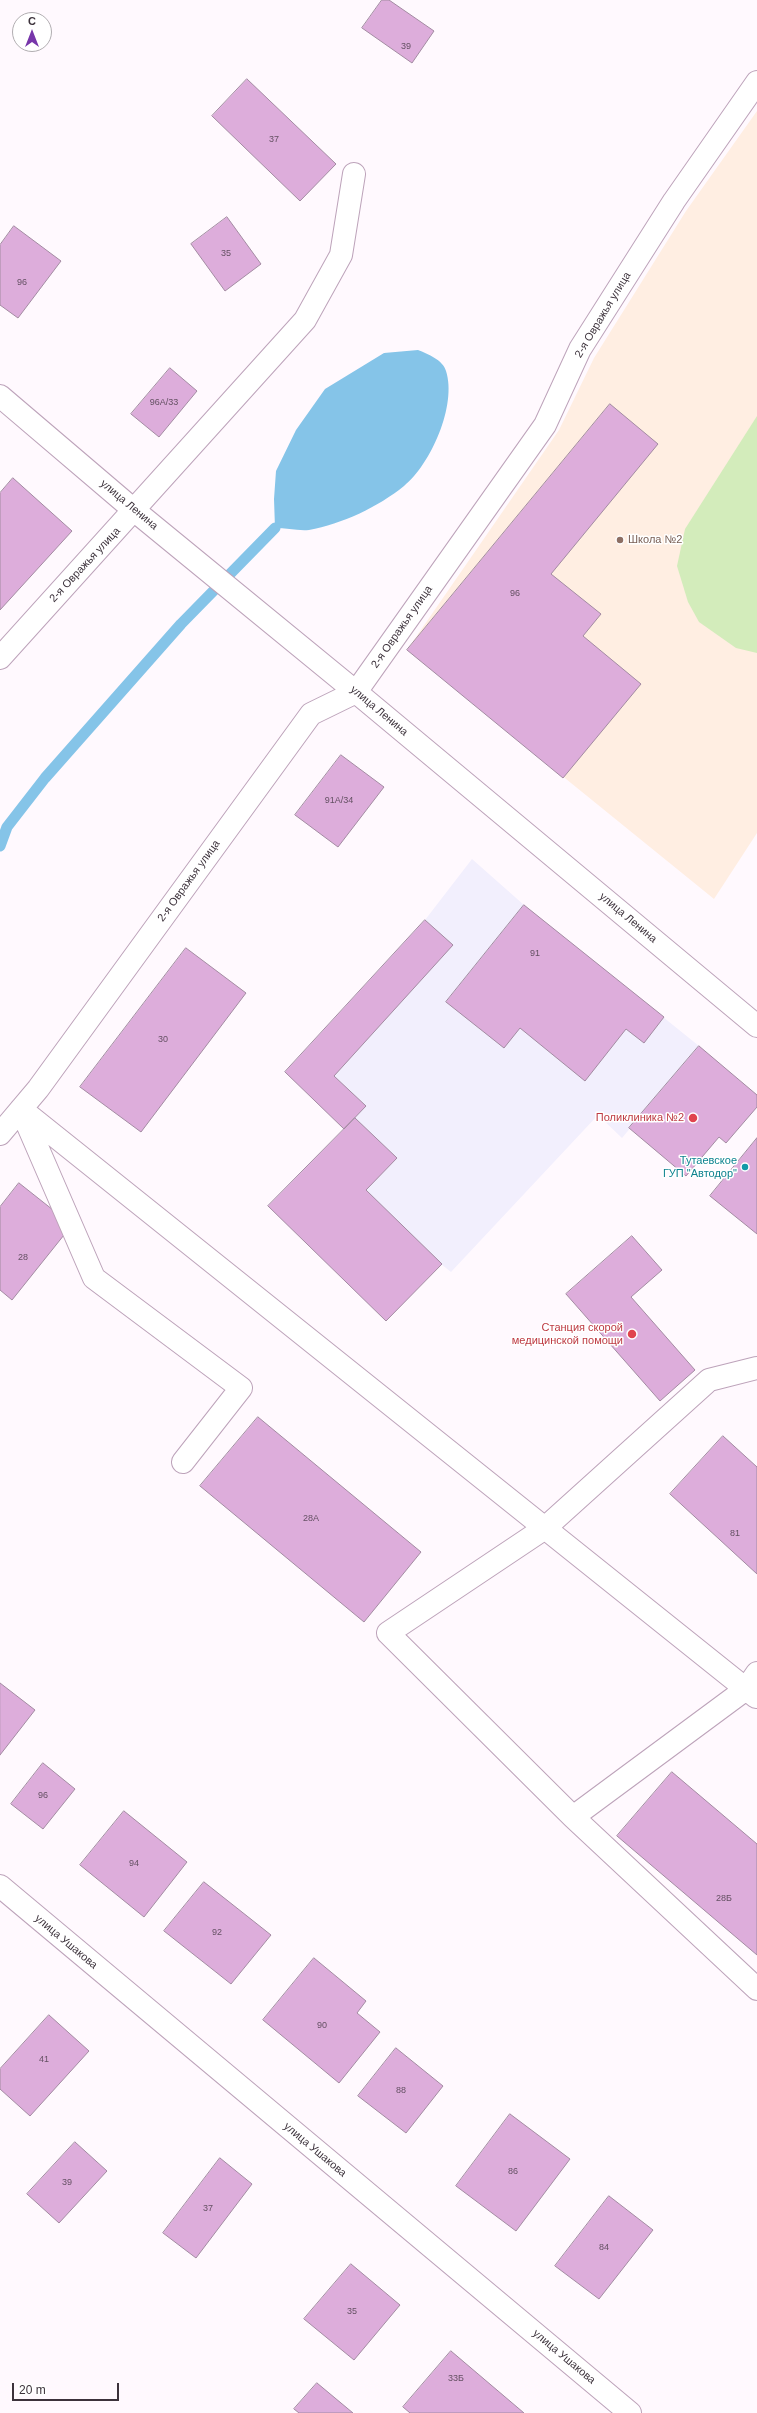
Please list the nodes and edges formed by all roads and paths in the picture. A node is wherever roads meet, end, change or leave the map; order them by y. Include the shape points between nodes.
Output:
1 (757, 82) edge
2 (354, 174) dead end
3 (0, 396) edge
4 (135, 511) junction
5 (0, 658) edge
6 (356, 692) junction
7 (757, 1026) edge
8 (21, 1109) junction
9 (0, 1134) edge
10 (757, 1368) edge
11 (183, 1462) dead end
12 (545, 1528) junction
13 (753, 1687) edge
14 (573, 1817) junction
15 (0, 1886) edge
16 (757, 1990) edge
17 (630, 2413) edge

1 - 6 street, 2-я Овражья улица via 674,201 580,349 545,425
2 - 4 street, 2-я Овражья улица via 342,255 305,320
3 - 4 street, улица Ленина
4 - 5 street, 2-я Овражья улица
4 - 6 street, улица Ленина
6 - 7 street, улица Ленина
6 - 8 street, 2-я Овражья улица via 310,714
8 - 9 street, 2-я Овражья улица
8 - 11 street via 94,1278 241,1388
8 - 12 street
10 - 12 street via 709,1380
12 - 13 street
12 - 14 street via 388,1633
13 - 14 street
14 - 16 street
15 - 17 street, улица Ушакова

